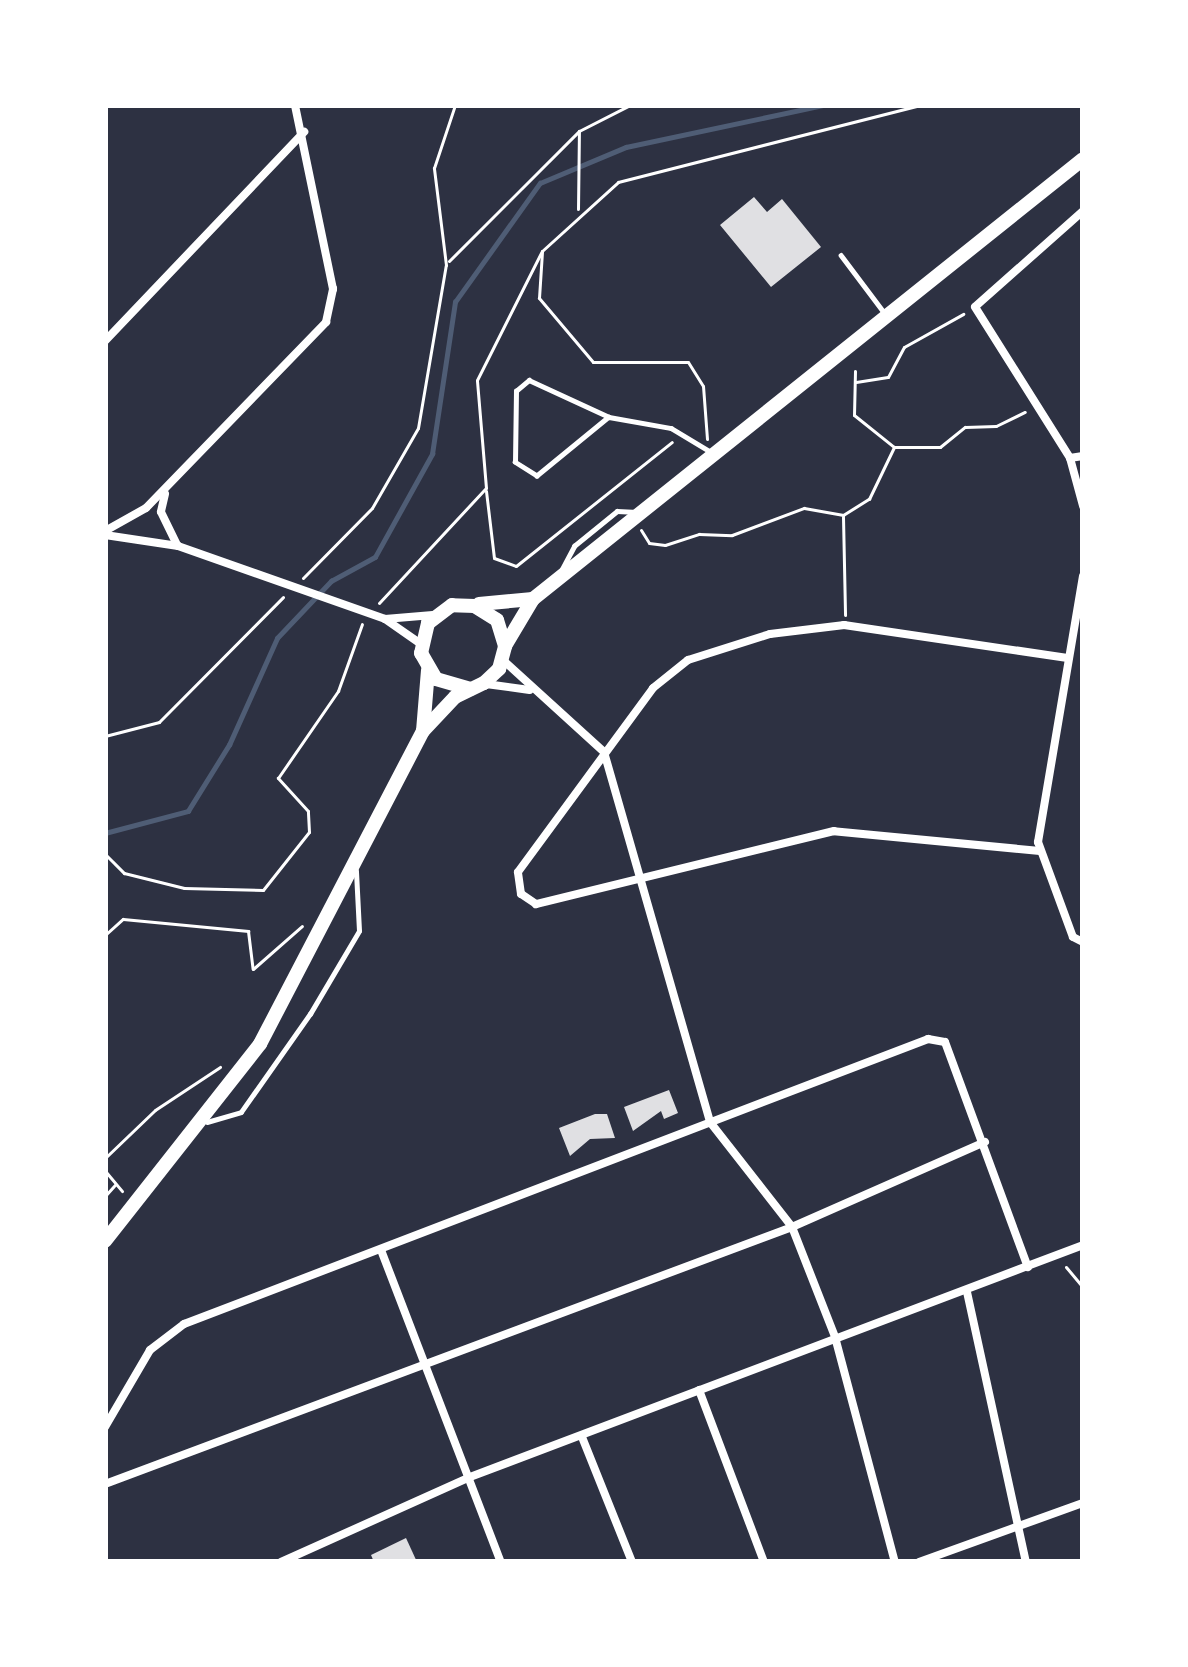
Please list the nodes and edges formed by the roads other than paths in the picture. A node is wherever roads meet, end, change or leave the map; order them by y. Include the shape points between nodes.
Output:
1 (296, 105) edge
2 (305, 131) junction
3 (1083, 159) edge
4 (1083, 212) edge
5 (841, 255) dead end
6 (886, 315) junction
7 (105, 341) edge
8 (609, 417) junction
9 (711, 451) junction
10 (1083, 456) edge
11 (1070, 458) junction
12 (170, 483) junction
13 (1083, 506) edge
14 (105, 533) edge
15 (178, 546) junction
16 (1083, 576) edge
17 (533, 599) junction
18 (462, 604) junction
19 (435, 615) junction
20 (385, 619) junction
21 (421, 644) junction
22 (504, 653) junction
23 (1068, 658) junction
24 (428, 670) junction
25 (478, 686) junction
26 (530, 690) junction
27 (423, 731) junction
28 (604, 752) junction
29 (1040, 850) junction
30 (356, 862) junction
31 (636, 878) junction
32 (1078, 939) edge
33 (710, 1122) junction
34 (201, 1124) junction
35 (985, 1142) junction
36 (792, 1226) junction
37 (105, 1241) edge
38 (1083, 1245) edge
39 (381, 1250) junction
40 (1028, 1267) junction
41 (967, 1292) junction
42 (835, 1337) junction
43 (424, 1365) junction
44 (698, 1390) junction
45 (105, 1427) edge
46 (582, 1437) junction
47 (470, 1477) junction
48 (105, 1484) edge
49 (1083, 1503) edge
50 (1019, 1527) junction
51 (281, 1562) edge
52 (501, 1562) edge
53 (632, 1562) edge
54 (764, 1562) edge
55 (895, 1562) edge
56 (919, 1562) edge
57 (1027, 1562) edge

1 - 2 street
2 - 7 street
2 - 12 street via 332,307
3 - 6 main road
4 - 11 street via 975,307
5 - 6 lane
6 - 9 main road
8 - 8 lane via 529,380 516,391 515,462 537,476
8 - 9 lane via 682,433
9 - 17 main road
10 - 11 street
11 - 13 street
12 - 14 street
12 - 15 street via 161,512
14 - 15 street
15 - 20 street
16 - 23 street
17 - 18 main road
17 - 22 main road
18 - 19 main road
18 - 22 main road via 497,620
19 - 20 street
19 - 21 main road
20 - 21 street
21 - 24 main road
22 - 25 main road
22 - 26 street
23 - 28 street via 844,625 770,634 688,660 653,688
23 - 29 street
24 - 25 main road via 446,686
24 - 27 main road
25 - 26 street
25 - 27 main road
26 - 28 street
27 - 30 main road
28 - 31 street
28 - 31 street via 518,872 520,894 536,904
29 - 31 street via 834,831
29 - 32 street
30 - 34 main road via 260,1044
30 - 34 lane via 359,931 242,1112
31 - 33 street
33 - 35 street via 928,1039 945,1042
33 - 36 street
33 - 39 street
34 - 37 main road
35 - 36 street
35 - 40 street
36 - 42 street
36 - 43 street
38 - 40 street
39 - 43 street
39 - 45 street via 184,1324 150,1350
40 - 41 street
41 - 42 street
41 - 50 street
42 - 44 street
42 - 55 street
43 - 47 street
43 - 48 street
44 - 46 street
44 - 54 street
46 - 47 street
46 - 53 street
47 - 51 street
47 - 52 street
49 - 50 street
50 - 56 street
50 - 57 street

